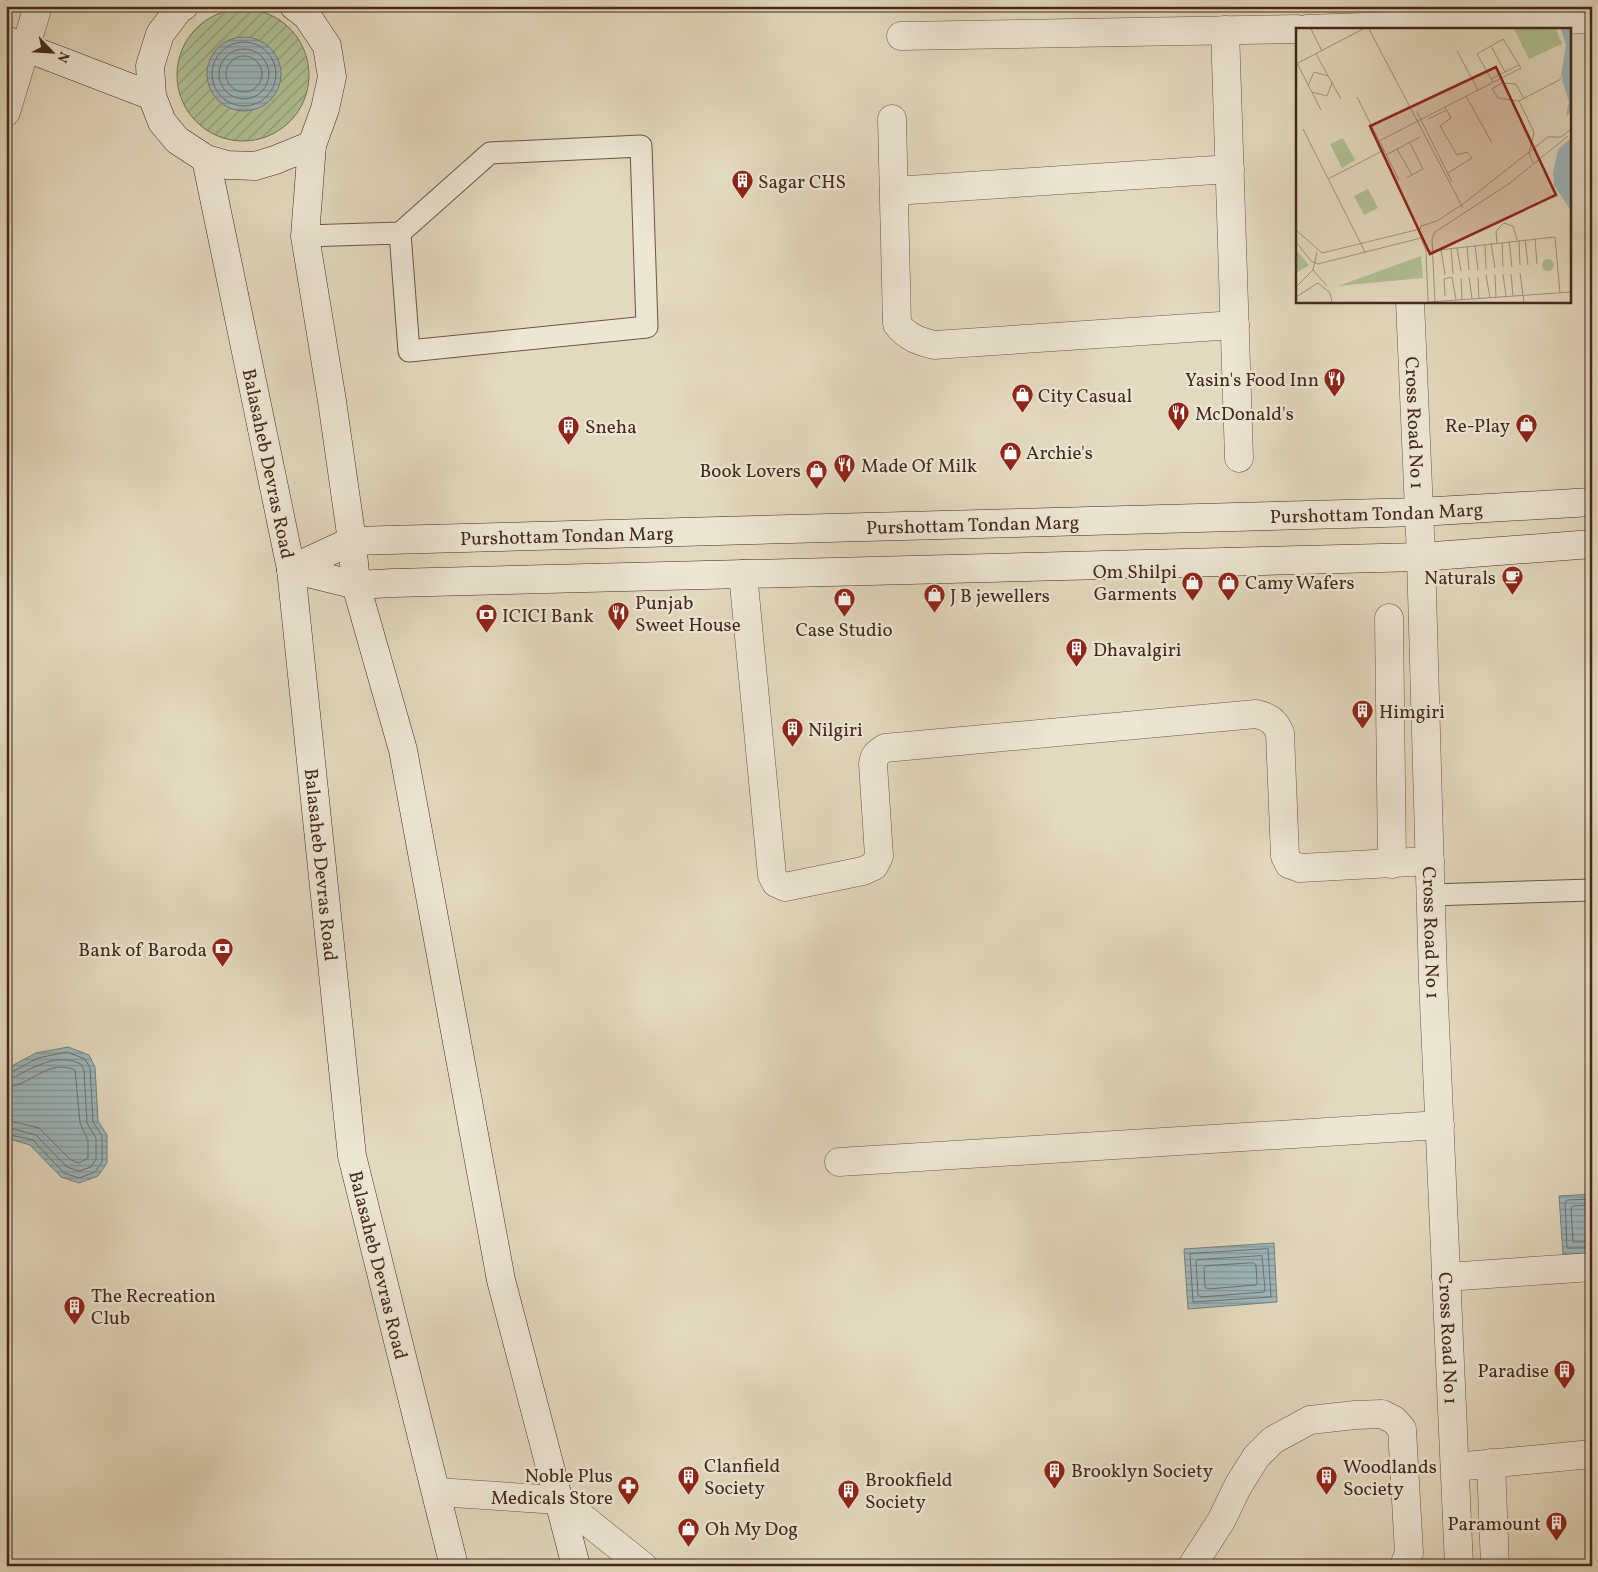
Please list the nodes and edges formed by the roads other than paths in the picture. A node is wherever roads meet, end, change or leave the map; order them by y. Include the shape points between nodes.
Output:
1 (38, 6) edge
2 (177, 7) edge
3 (303, 10) edge
4 (1592, 19) edge
5 (1293, 23) edge
6 (1398, 27) edge
7 (1225, 30) junction
8 (901, 36) dead end
9 (16, 44) edge
10 (152, 96) junction
11 (6, 112) edge
12 (892, 119) dead end
13 (312, 145) junction
14 (206, 159) junction
15 (1230, 169) junction
16 (894, 191) junction
17 (400, 233) junction
18 (305, 236) junction
19 (1410, 302) edge
20 (1235, 325) junction
21 (1239, 458) dead end
22 (1592, 502) edge
23 (1419, 512) junction
24 (552, 535) junction
25 (352, 541) junction
26 (1592, 544) edge
27 (1421, 557) junction
28 (291, 569) junction
29 (743, 574) junction
30 (552, 579) junction
31 (356, 585) junction
32 (1389, 618) dead end
33 (1430, 861) junction
34 (1392, 864) junction
35 (1592, 890) edge
36 (1431, 895) junction
37 (1440, 1125) junction
38 (839, 1162) dead end
39 (1592, 1267) edge
40 (1446, 1277) junction
41 (1592, 1454) edge
42 (1491, 1463) junction
43 (1455, 1466) junction
44 (437, 1492) junction
45 (558, 1500) junction
46 (454, 1566) edge
47 (576, 1566) edge
48 (643, 1566) edge
49 (1192, 1566) edge
50 (1404, 1566) edge
51 (1459, 1566) edge
52 (1495, 1566) edge

1 - 9 street
2 - 10 street via 160,34 150,66
3 - 13 street via 327,46 332,77 325,110
4 - 6 street
5 - 6 street
5 - 7 street
7 - 8 street
7 - 15 street
9 - 10 street
9 - 11 street
10 - 14 street via 162,122 177,140
12 - 16 street
13 - 14 street via 254,166 227,165
13 - 18 street
14 - 28 street, Balasaheb Devras Road
15 - 16 street
15 - 20 street
16 - 20 street via 897,324 904,333 917,340 934,345
17 - 17 lane via 490,153 641,146 647,327 409,351
17 - 18 lane
18 - 25 street
19 - 23 street, Cross Road No 1
20 - 21 street
22 - 23 street, Purshottam Tondan Marg
23 - 24 street, Purshottam Tondan Marg
23 - 27 street, Cross Road No 1
24 - 25 street, Purshottam Tondan Marg
24 - 30 street
25 - 28 street
25 - 31 street
26 - 27 street
27 - 29 street
27 - 33 street, Cross Road No 1
28 - 31 street
28 - 44 street, Balasaheb Devras Road via 352,1156
29 - 30 street
29 - 34 street via 772,875 776,883 785,887 874,866 879,856 872,764 873,757 885,748 1256,714 1268,717 1280,733 1285,856 1289,864 1300,868
30 - 31 street
31 - 45 street via 403,750 501,1280
32 - 34 street
33 - 34 street
33 - 36 street, Cross Road No 1
35 - 36 lane
36 - 37 street, Cross Road No 1
37 - 38 street
37 - 40 street, Cross Road No 1
39 - 40 street
40 - 43 street, Cross Road No 1
41 - 42 street
42 - 43 street
42 - 52 street
43 - 51 street, Cross Road No 1
44 - 45 street
44 - 46 street, Balasaheb Devras Road
45 - 47 street
45 - 48 street
49 - 50 street via 1256,1457 1273,1440 1310,1420 1382,1414 1402,1429 1409,1553

